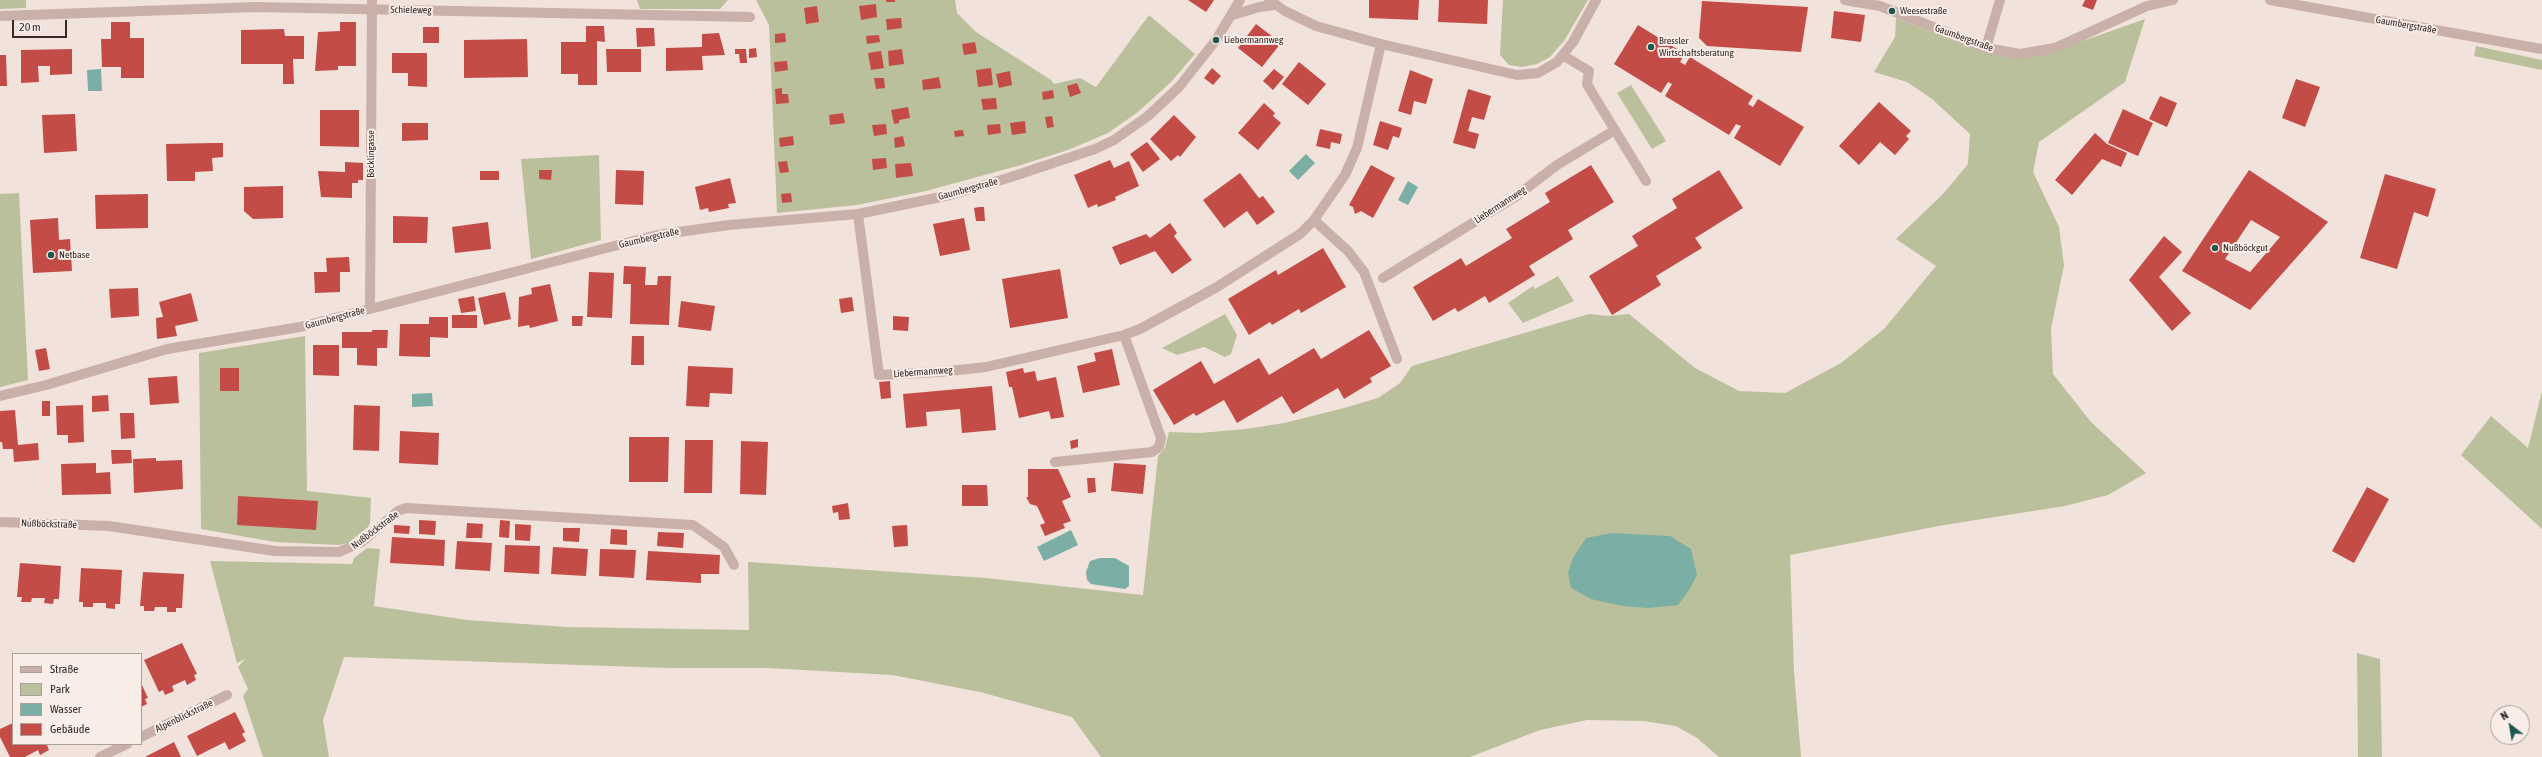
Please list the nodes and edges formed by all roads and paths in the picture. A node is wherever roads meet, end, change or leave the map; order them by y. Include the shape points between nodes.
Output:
1 (1240, 0) edge
2 (1596, 0) edge
3 (1845, 0) edge
4 (2000, 0) edge
5 (2173, 0) edge
6 (2270, 0) edge
7 (1869, 2) edge
8 (1272, 3) edge
9 (2147, 3) edge
10 (372, 5) edge
11 (1233, 15) junction
12 (0, 16) edge
13 (750, 17) dead end
14 (1381, 44) junction
15 (1986, 48) junction
16 (2542, 49) edge
17 (1564, 56) junction
18 (1615, 130) junction
19 (1646, 181) dead end
20 (858, 214) junction
21 (1314, 220) junction
22 (1383, 278) dead end
23 (370, 308) junction
24 (1124, 335) junction
25 (1397, 359) dead end
26 (0, 396) edge
27 (1056, 462) dead end
28 (0, 522) edge
29 (734, 565) dead end
30 (227, 695) dead end
31 (142, 737) edge
32 (124, 745) edge
33 (100, 757) edge

1 - 11 street, Gaumbergstraße
2 - 17 street
3 - 7 street, Gaumbergstraße
4 - 15 street
5 - 9 street, Gaumbergstraße
6 - 16 street, Gaumbergstraße
7 - 15 street, Gaumbergstraße
8 - 11 street
8 - 14 street via 1316,26
9 - 15 street, Gaumbergstraße via 2055,48 2020,54
10 - 12 street, Schieleweg
10 - 13 street, Schieleweg
10 - 23 street, Böcklingasse
11 - 20 street, Gaumbergstraße via 1179,87 1148,116 1114,140 1073,157 950,195
14 - 17 street via 1518,75 1538,73
14 - 21 street, Liebermannweg via 1357,148 1345,175
17 - 18 street via 1589,71 1587,84
18 - 19 street
18 - 22 street, Liebermannweg via 1557,165 1515,197
20 - 23 street, Gaumbergstraße via 729,225 657,235
20 - 24 street, Liebermannweg via 879,375 986,367
21 - 24 street, Liebermannweg via 1300,234 1217,287 1140,329
21 - 25 street via 1348,251 1364,272
23 - 26 street, Gaumbergstraße via 300,327 167,349
24 - 27 street via 1161,438 1159,447 1152,452
28 - 29 street, Nußböckstraße via 109,526 275,551 339,552 362,542 393,515 406,508 693,525 724,547
30 - 31 street, Alpenblickstraße
32 - 33 street

